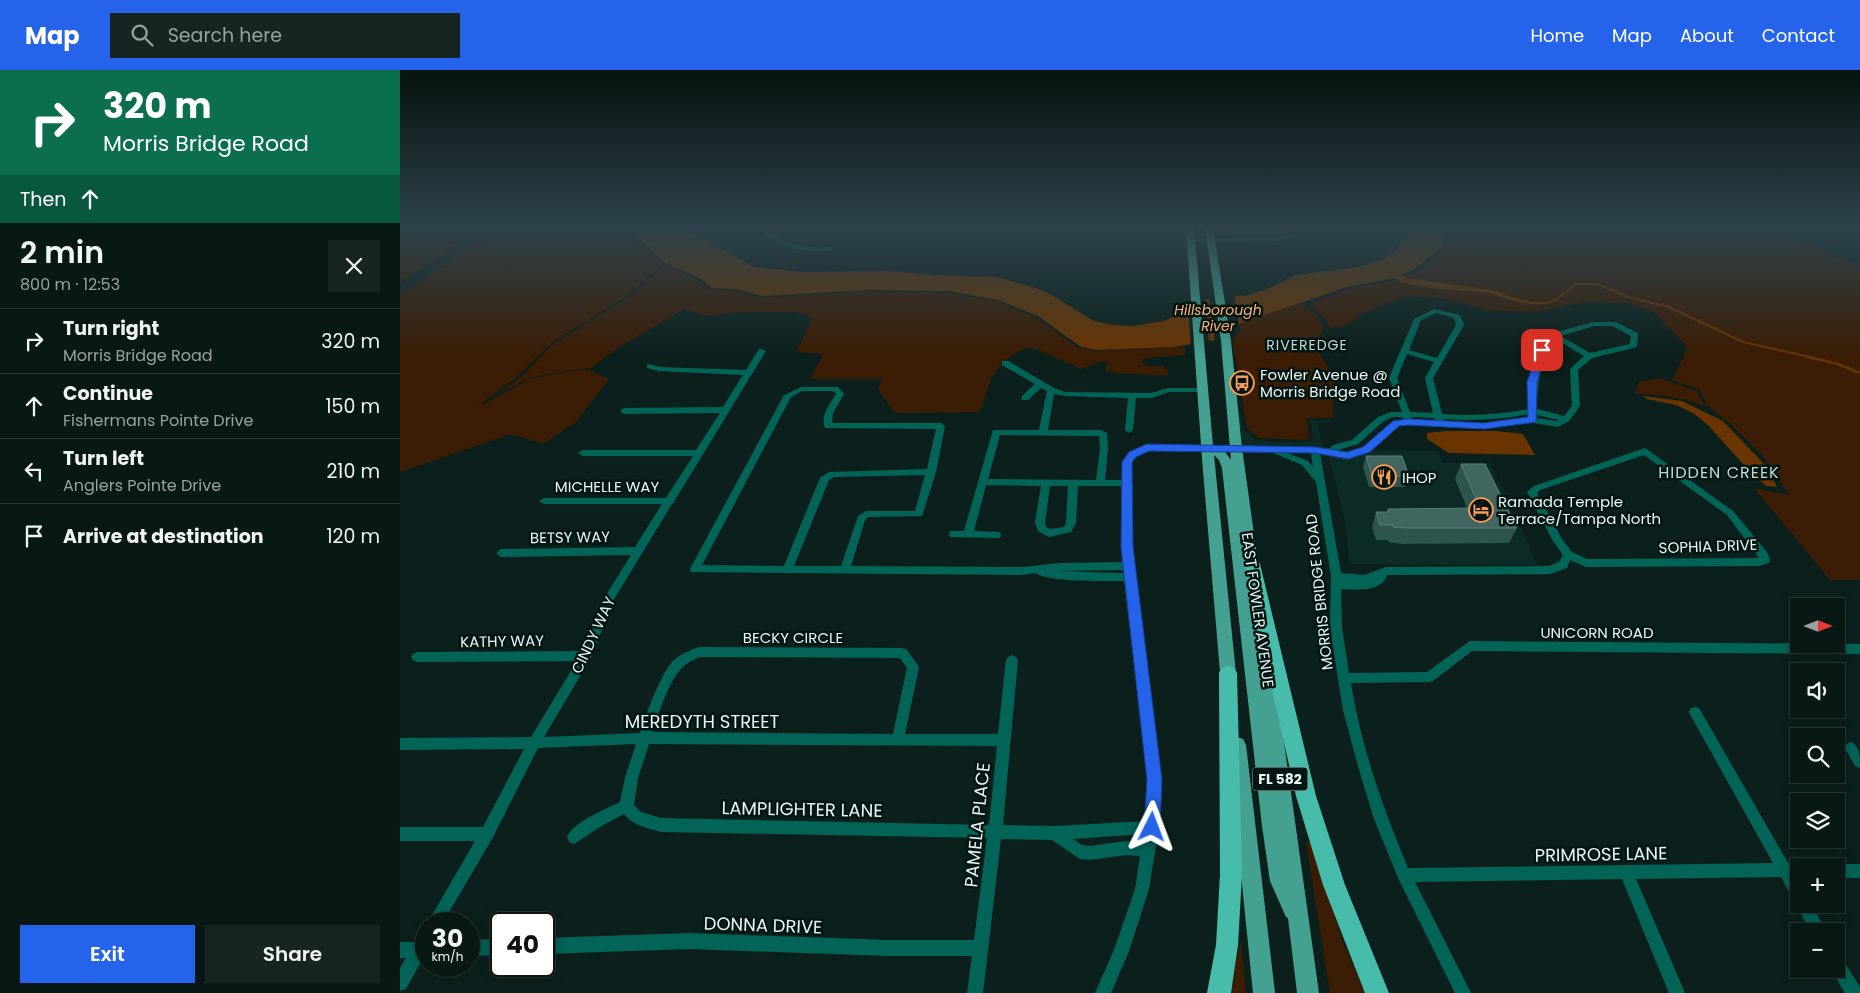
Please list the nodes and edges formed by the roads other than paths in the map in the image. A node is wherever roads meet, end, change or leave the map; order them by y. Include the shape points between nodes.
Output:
1 (1194, 271) edge
2 (1216, 271) edge
3 (1555, 335) junction
4 (762, 351) dead end
5 (1405, 351) junction
6 (1589, 356) junction
7 (1439, 361) junction
8 (1005, 363) dead end
9 (650, 366) dead end
10 (749, 373) junction
11 (1041, 384) junction
12 (1051, 390) junction
13 (1203, 390) junction
14 (1132, 395) junction
15 (1025, 398) dead end
16 (724, 410) junction
17 (624, 411) dead end
18 (1533, 415) junction
19 (1408, 418) junction
20 (1439, 420) junction
21 (1129, 430) dead end
22 (1043, 432) junction
23 (1208, 448) junction
24 (1236, 448) junction
25 (1272, 449) junction
26 (1315, 450) junction
27 (583, 453) dead end
28 (699, 453) junction
29 (931, 472) junction
30 (982, 482) junction
31 (1046, 482) junction
32 (1322, 482) junction
33 (1073, 483) junction
34 (1100, 483) junction
35 (1126, 483) junction
36 (544, 501) dead end
37 (670, 501) junction
38 (954, 534) dead end
39 (968, 534) junction
40 (996, 535) dead end
41 (639, 551) junction
42 (501, 553) dead end
43 (1568, 555) junction
44 (1252, 564) junction
45 (787, 570) junction
46 (845, 570) junction
47 (1129, 571) junction
48 (1336, 580) junction
49 (1860, 649) edge
50 (586, 656) junction
51 (418, 657) dead end
52 (1012, 660) dead end
53 (1228, 674) junction
54 (1344, 678) junction
55 (1695, 712) dead end
56 (644, 738) junction
57 (898, 738) junction
58 (1005, 740) junction
59 (534, 743) junction
60 (400, 744) edge
61 (1850, 748) dead end
62 (1860, 762) edge
63 (627, 806) junction
64 (1152, 827) junction
65 (996, 832) junction
66 (1054, 833) junction
67 (400, 834) edge
68 (487, 834) junction
69 (574, 837) dead end
70 (1149, 849) junction
71 (1784, 870) junction
72 (1790, 870) edge
73 (1845, 871) edge
74 (1860, 871) edge
75 (1626, 873) junction
76 (1404, 875) junction
77 (1790, 880) edge
78 (441, 912) edge
79 (1299, 920) junction
80 (555, 946) edge
81 (415, 948) edge
82 (981, 948) junction
83 (400, 950) edge
84 (415, 960) edge
85 (1845, 978) edge
86 (400, 983) edge
87 (975, 993) edge
88 (1103, 993) edge
89 (1219, 993) edge
90 (1264, 993) edge
91 (1308, 993) edge
92 (1377, 993) edge
93 (1463, 993) edge
94 (1677, 993) edge
95 (1854, 993) edge

1 - 13 main road, FL 582
2 - 24 main road, EAST FOWLER AVENUE / FL 582
3 - 6 street
3 - 6 street via 1594,324 1613,324 1635,335 1634,345
3 - 18 street via 1542,350 1532,382
4 - 10 street, CINDY WAY
5 - 7 street
5 - 7 street via 1418,319 1437,311 1457,317 1460,326
5 - 19 street via 1393,378
6 - 18 street via 1574,369 1576,406 1566,419 1558,424
7 - 20 street via 1429,378
8 - 11 street
9 - 10 street
10 - 16 street, CINDY WAY
11 - 12 street
11 - 15 street
12 - 14 street via 1065,394
12 - 22 street
13 - 14 street
13 - 23 main road, FL 582
14 - 21 street
16 - 17 street
16 - 28 street, CINDY WAY
18 - 20 street via 1484,426
19 - 20 street
19 - 26 street via 1366,449 1343,456 1332,451
22 - 30 street via 996,432
22 - 34 street via 1104,435
23 - 24 street
23 - 35 street via 1140,450 1127,462
23 - 53 main road, FL 582
23 - 79 main road via 1220,453 1228,468 1280,881
24 - 25 street
24 - 44 main road, EAST FOWLER AVENUE / FL 582
25 - 26 street
25 - 32 street via 1305,463
26 - 32 street, MORRIS BRIDGE ROAD
27 - 28 street
28 - 37 street, CINDY WAY
29 - 45 street via 832,474 825,478
29 - 45 street via 941,426 828,426 829,413 840,394 838,391 801,389 788,395 695,569
29 - 46 street via 919,514 866,514 861,518
30 - 31 street
30 - 39 street
31 - 33 street
31 - 33 street via 1040,522 1042,529 1049,533 1068,530
32 - 48 street, MORRIS BRIDGE ROAD
33 - 34 street
34 - 35 street
35 - 47 street
36 - 37 street, MICHELLE WAY
37 - 41 street, CINDY WAY
38 - 39 street
39 - 40 street
41 - 42 street, BETSY WAY
41 - 50 street, CINDY WAY via 608,600
43 - 43 street, SOPHIA DRIVE via 1586,563 1764,560 1730,513 1645,451 1532,492
43 - 48 street via 1563,565 1550,570 1386,571 1379,580 1365,587
44 - 79 main road, EAST FOWLER AVENUE / FL 582
44 - 92 highway via 1306,796 1334,885
45 - 46 street
46 - 47 street via 1022,571 1093,578
47 - 64 street via 1155,780
48 - 54 street, MORRIS BRIDGE ROAD via 1336,628
49 - 54 street, UNICORN ROAD via 1470,646 1429,677
50 - 51 street, KATHY WAY
50 - 59 street, CINDY WAY
52 - 58 street, PAMELA PLACE
53 - 89 highway via 1231,874 1227,945
53 - 90 main road, FL 582
54 - 76 street, MORRIS BRIDGE ROAD via 1364,766
55 - 71 street
56 - 57 street, MEREDYTH STREET
56 - 57 street, BECKY CIRCLE via 675,667 699,652 903,653 913,667
56 - 59 street, MEREDYTH STREET
56 - 63 street via 627,791
57 - 58 street, MEREDYTH STREET
58 - 65 street, PAMELA PLACE
59 - 60 street, MEREDYTH STREET
59 - 68 street, CINDY WAY
61 - 62 street
63 - 65 street, LAMPLIGHTER LANE via 636,818 661,825
63 - 69 street via 598,820
64 - 66 street, LAMPLIGHTER LANE
64 - 70 street
65 - 66 street, LAMPLIGHTER LANE
65 - 82 street, PAMELA PLACE
66 - 70 street via 1080,852
67 - 68 street
68 - 78 street, CINDY WAY
70 - 88 street via 1142,889
71 - 72 street, PRIMROSE LANE
71 - 75 street, PRIMROSE LANE
71 - 77 street
73 - 74 street
75 - 76 street, PRIMROSE LANE
75 - 94 street
76 - 93 street, MORRIS BRIDGE ROAD
79 - 91 main road, EAST FOWLER AVENUE / FL 582
80 - 82 street, DONNA DRIVE via 689,941
81 - 83 street
82 - 87 street, PAMELA PLACE
84 - 86 street
85 - 95 street

